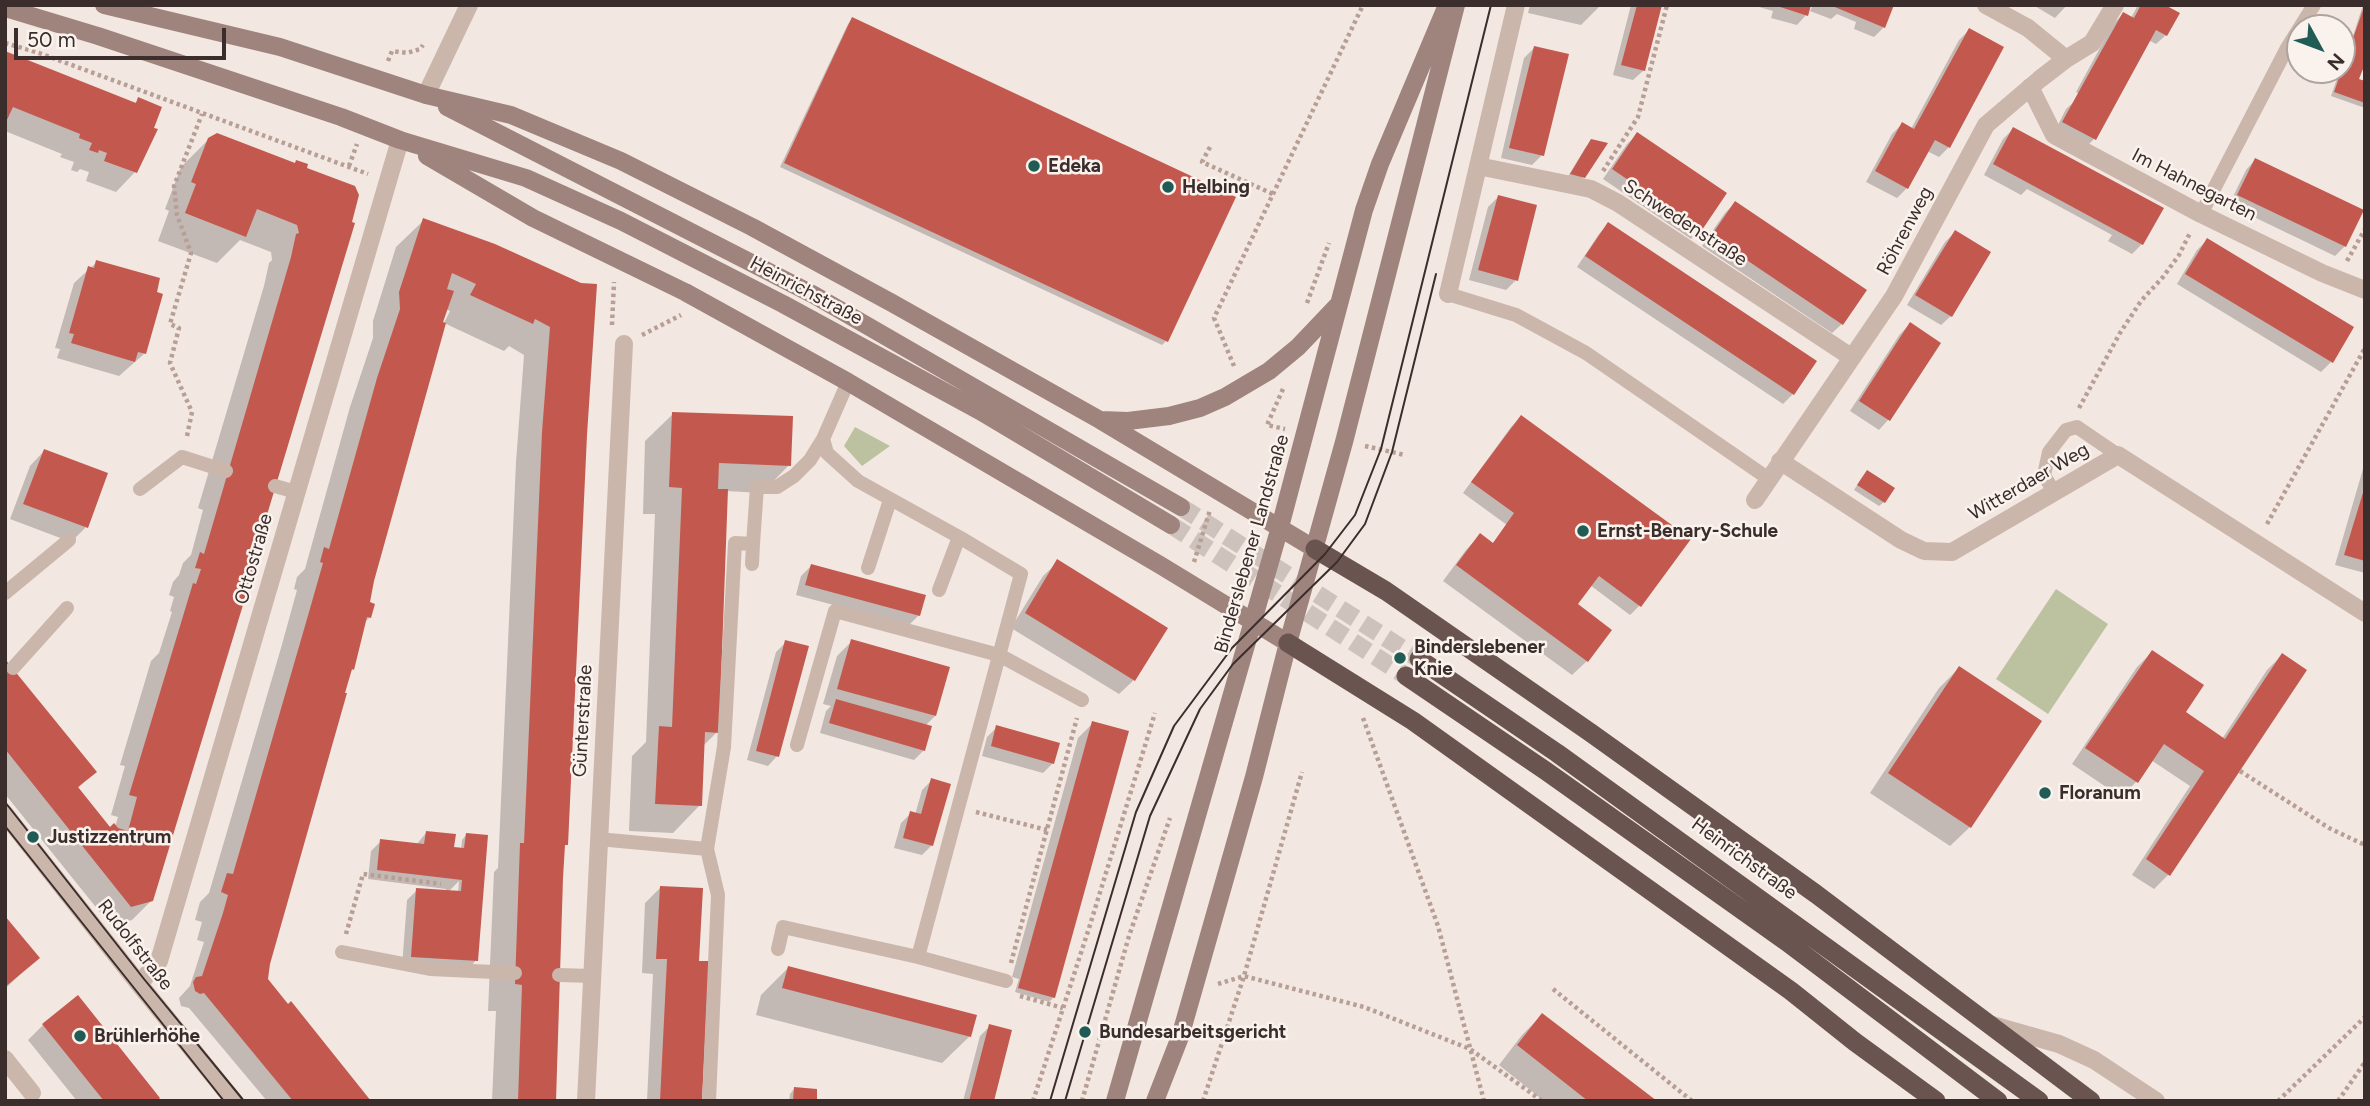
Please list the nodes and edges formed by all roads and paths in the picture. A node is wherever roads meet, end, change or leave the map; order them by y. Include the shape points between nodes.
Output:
1 (104, 5) edge
2 (469, 5) edge
3 (1363, 5) edge
4 (1447, 5) edge
5 (1456, 5) edge
6 (1516, 5) edge
7 (1668, 5) edge
8 (1986, 5) edge
9 (2115, 5) edge
10 (2314, 5) edge
11 (5, 8) edge
12 (427, 38) dead end
13 (5, 43) edge
14 (2066, 59) junction
15 (388, 63) dead end
16 (2030, 87) junction
17 (425, 95) junction
18 (202, 114) junction
19 (360, 136) dead end
20 (400, 140) junction
21 (1210, 147) dead end
22 (349, 166) junction
23 (1478, 166) junction
24 (388, 183) junction
25 (1591, 189) junction
26 (1273, 194) junction
27 (2201, 214) junction
28 (2365, 229) edge
29 (2337, 279) junction
30 (614, 288) dead end
31 (2365, 289) edge
32 (1448, 294) joint
33 (704, 303) junction
34 (1340, 304) junction
35 (611, 323) dead end
36 (624, 344) joint
37 (2365, 348) edge
38 (1851, 357) junction
39 (848, 382) junction
40 (1242, 387) junction
41 (1100, 420) junction
42 (2077, 427) junction
43 (823, 439) junction
44 (2118, 455) junction
45 (182, 457) junction
46 (1780, 461) junction
47 (226, 471) dead end
48 (1769, 479) junction
49 (275, 486) dead end
50 (140, 489) dead end
51 (1216, 489) junction
52 (296, 492) junction
53 (2054, 492) junction
54 (890, 500) junction
55 (1755, 500) dead end
56 (1181, 507) tunnel mouth
57 (1171, 525) tunnel mouth
58 (1280, 527) junction
59 (958, 537) junction
60 (69, 540) dead end
61 (752, 544) junction
62 (2256, 544) junction
63 (1315, 549) junction
64 (752, 564) dead end
65 (868, 568) dead end
66 (1188, 581) junction
67 (939, 590) dead end
68 (5, 593) edge
69 (67, 608) dead end
70 (2365, 613) edge
71 (1252, 621) junction
72 (1288, 643) junction
73 (999, 655) junction
74 (1419, 659) tunnel mouth
75 (13, 668) dead end
76 (1406, 676) tunnel mouth
77 (1082, 700) joint
78 (1155, 713) dead end
79 (1363, 717) dead end
80 (797, 746) dead end
81 (2240, 771) dead end
82 (1302, 772) dead end
83 (1174, 806) dead end
84 (958, 807) junction
85 (5, 814) edge
86 (1047, 830) junction
87 (598, 839) junction
88 (2365, 845) edge
89 (707, 849) junction
90 (441, 884) dead end
91 (778, 949) dead end
92 (342, 952) joint
93 (918, 957) junction
94 (515, 972) dead end
95 (559, 975) dead end
96 (591, 976) junction
97 (1244, 976) junction
98 (1006, 981) junction
99 (139, 984) junction
100 (1553, 989) dead end
101 (1194, 990) junction
102 (1063, 1008) junction
103 (2365, 1017) edge
104 (1992, 1024) junction
105 (1470, 1049) junction
106 (2365, 1062) edge
107 (7, 1064) edge
108 (32, 1093) dead end
109 (234, 1101) edge
110 (586, 1101) edge
111 (709, 1101) edge
112 (1033, 1101) edge
113 (1082, 1101) edge
114 (1115, 1101) edge
115 (1154, 1101) edge
116 (1203, 1101) edge
117 (1484, 1101) edge
118 (1542, 1101) edge
119 (1692, 1101) edge
120 (1936, 1101) edge
121 (1998, 1101) edge
122 (2039, 1101) edge
123 (2091, 1101) edge
124 (2156, 1101) edge
125 (2278, 1101) edge
126 (2338, 1101) edge

1 - 17 main road, Heinrichstraße via 281,47
2 - 17 street
3 - 26 path
4 - 34 main road, Binderslebener Landstraße via 1368,198
5 - 63 main road
6 - 23 street
7 - 25 path via 1638,117
8 - 14 street via 2028,28
9 - 14 street, Röhrenweg via 2092,43
10 - 27 lane
11 - 20 main road, Heinrichstraße
12 - 15 path via 420,49 392,51
13 - 18 path
14 - 16 street, Röhrenweg
16 - 27 street, Im Hahnegarten via 2054,135
16 - 38 street, Röhrenweg via 1986,125 1894,296
17 - 41 main road, Heinrichstraße via 511,115 621,161 752,227
17 - 56 main road, Heinrichstraße via 814,295
18 - 22 path
18 - 45 path via 174,186 177,215 191,253 170,324 179,328 170,363 192,412
19 - 22 path
20 - 24 street, Ottostraße
20 - 33 main road, Heinrichstraße via 533,218
20 - 57 main road, Heinrichstraße via 526,178 621,221 980,411
21 - 26 path via 1202,162
22 - 24 path
23 - 25 street, Schwedenstraße
23 - 32 street
24 - 52 street, Ottostraße
25 - 38 street, Schwedenstraße
26 - 40 path via 1214,318
27 - 29 street, Im Hahnegarten
27 - 42 path via 2179,256 2141,301 2106,356 2079,404
28 - 29 path
29 - 31 street, Im Hahnegarten
30 - 35 path
32 - 48 lane via 1516,316 1586,353
33 - 36 path
33 - 39 main road, Heinrichstraße
34 - 40 main road via 1298,348
34 - 58 main road, Binderslebener Landstraße
36 - 87 street, Günterstraße
37 - 62 path
38 - 46 street, Röhrenweg
39 - 43 lane
39 - 66 main road
40 - 41 main road via 1200,408 1169,416
41 - 51 main road, Heinrichstraße
42 - 44 lane
42 - 53 lane via 2066,430 2049,453 2044,475
43 - 54 lane via 837,464
43 - 61 lane via 794,476 778,487 757,487
44 - 53 street, Witterdaer Weg
44 - 62 street, Witterdaer Weg
45 - 47 lane
45 - 50 lane
46 - 48 street, Röhrenweg
46 - 53 street, Witterdaer Weg via 1924,551 1952,552
48 - 55 street, Röhrenweg
49 - 52 lane
51 - 58 main road, Heinrichstraße
51 - 66 path
52 - 99 street, Ottostraße via 159,961
54 - 59 lane
54 - 65 lane
58 - 63 main road, Heinrichstraße
58 - 71 main road, Binderslebener Landstraße
59 - 67 lane
59 - 73 lane via 1021,574
60 - 68 lane
61 - 64 lane
61 - 89 lane via 735,543 724,747
62 - 70 street, Witterdaer Weg
63 - 72 main road
63 - 104 highway via 1386,592 1591,733
66 - 71 main road
69 - 75 lane
71 - 72 main road
71 - 114 main road, Binderslebener Landstraße
72 - 101 main road
72 - 120 highway via 1424,729 1791,990
73 - 77 lane
73 - 80 lane via 835,611
73 - 84 lane
74 - 122 highway, Heinrichstraße via 1557,753
76 - 121 highway via 1776,934
77 - 86 path
78 - 102 path
79 - 105 path via 1438,926
81 - 88 path via 2329,828
82 - 97 path
83 - 113 path via 1129,936
84 - 86 path
84 - 93 lane
85 - 99 street, Rudolfstraße
86 - 98 path
87 - 89 lane
87 - 96 street, Günterstraße
89 - 111 lane via 718,895
90 - 92 path via 363,874
91 - 93 lane via 783,927
92 - 94 lane via 430,969
93 - 98 lane
95 - 96 lane
96 - 110 street, Günterstraße
97 - 101 path
97 - 105 path via 1364,1007
97 - 116 path
98 - 102 path via 1003,991
99 - 109 street, Rudolfstraße
100 - 119 path
101 - 115 main road
102 - 112 path
103 - 125 path
104 - 123 highway
104 - 124 street via 2094,1060
105 - 117 path
105 - 118 path
106 - 126 path
107 - 108 street

